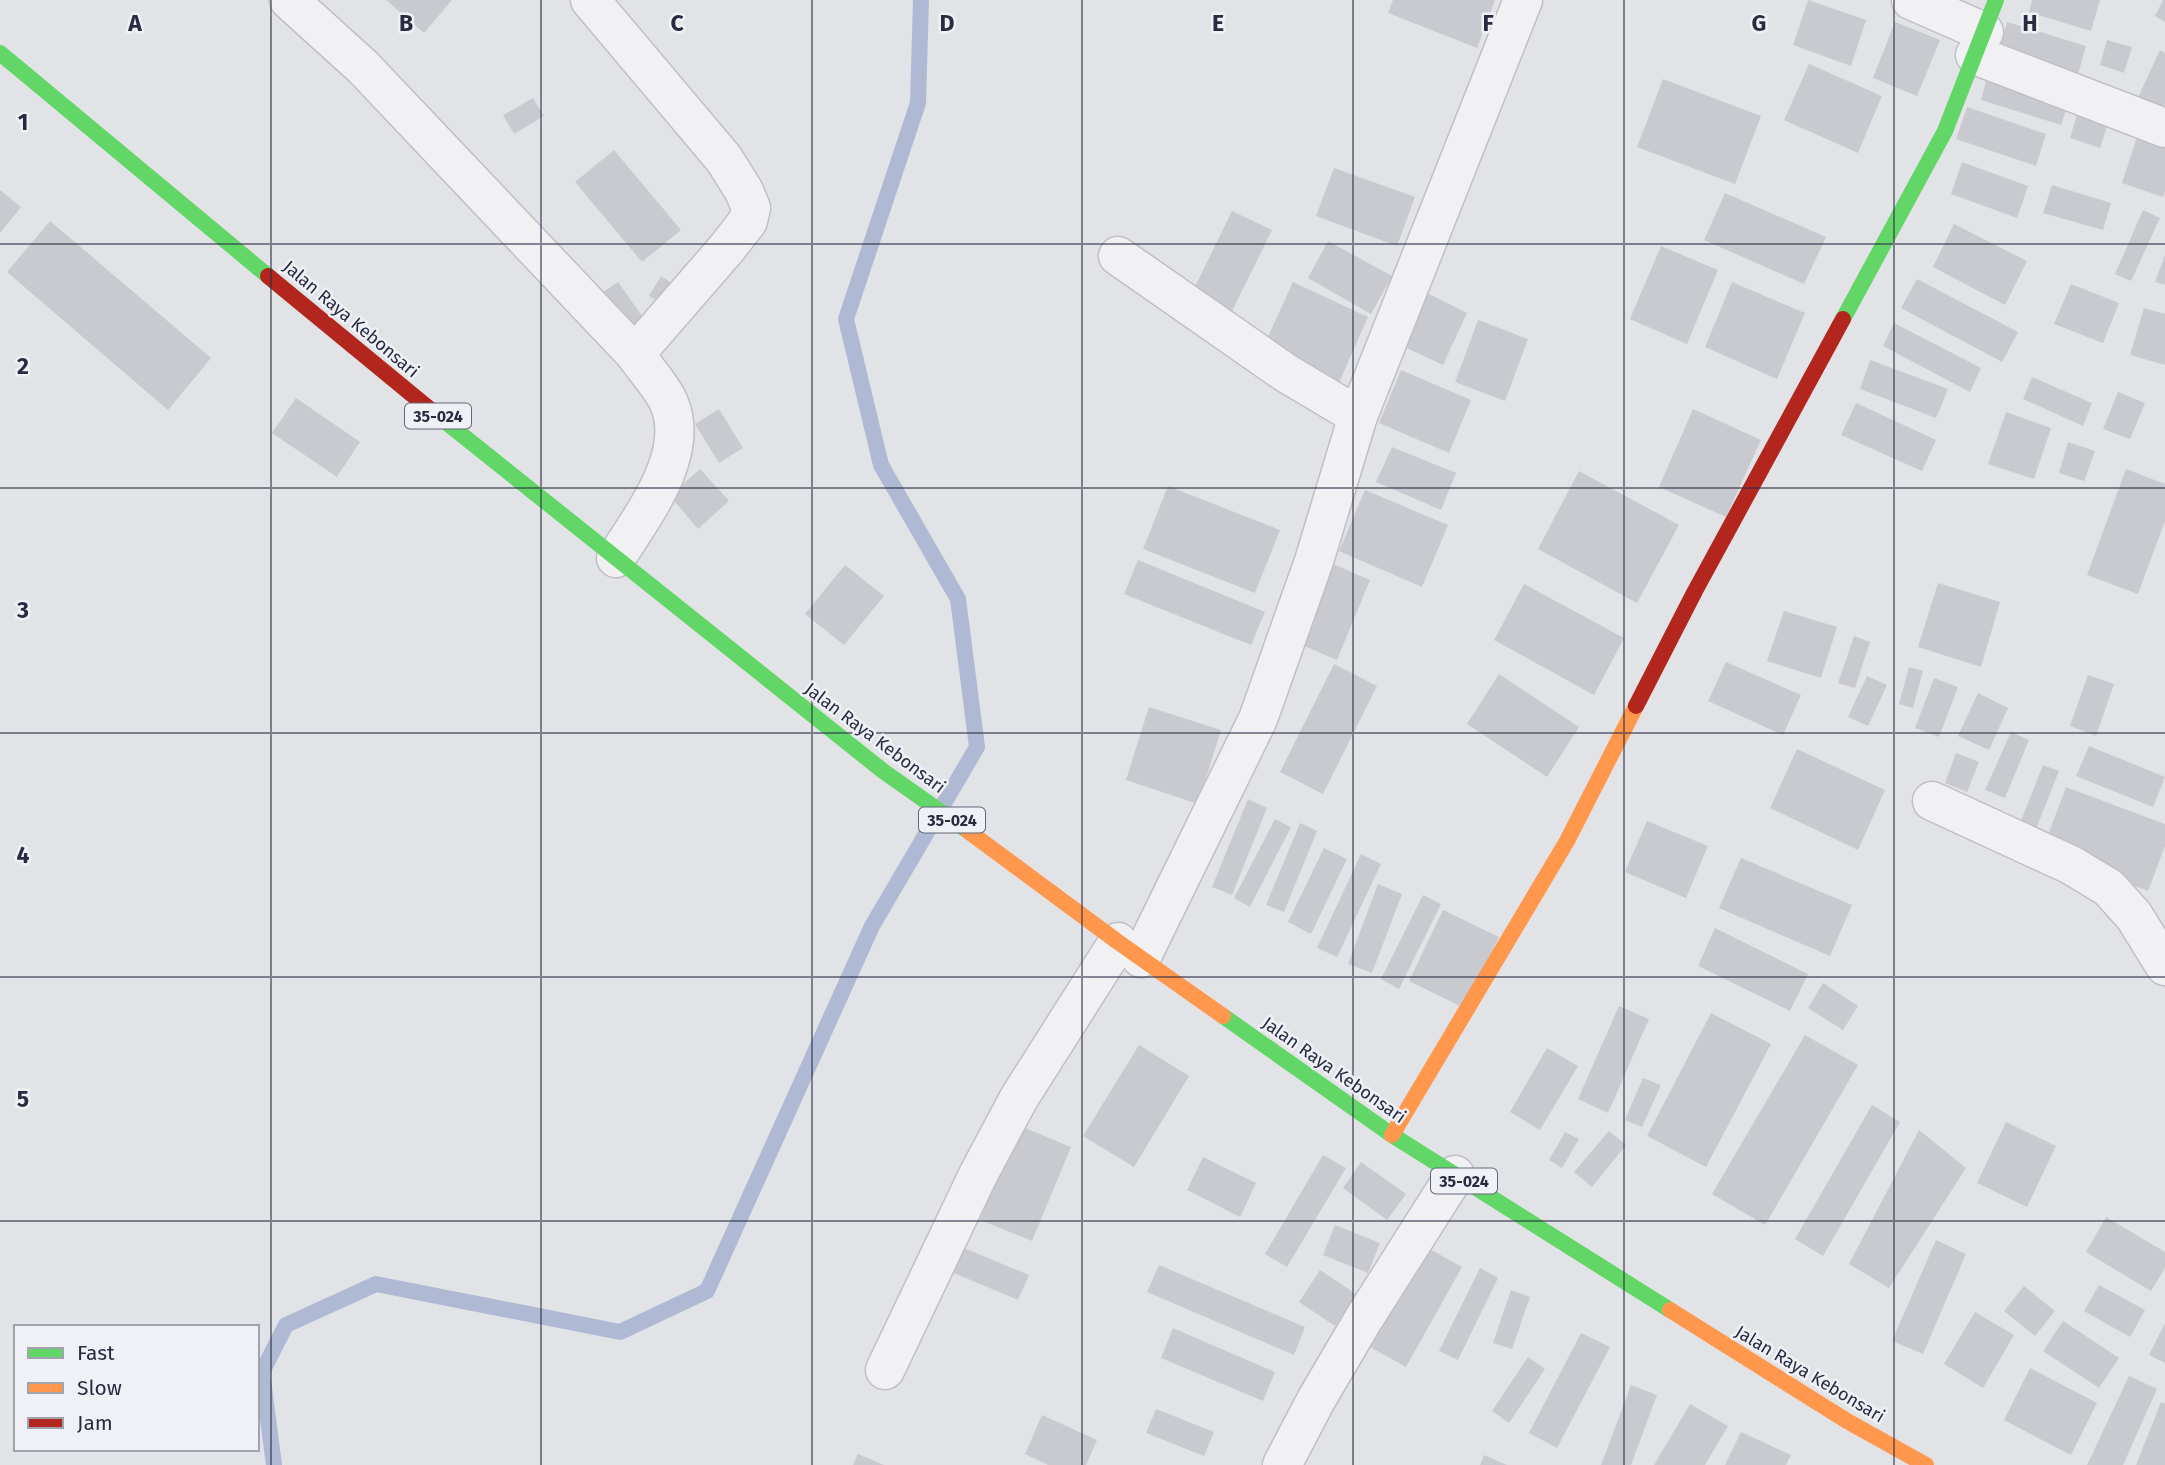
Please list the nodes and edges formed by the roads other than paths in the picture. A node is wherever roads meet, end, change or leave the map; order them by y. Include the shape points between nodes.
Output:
1 (289, 0) edge
2 (590, 0) edge
3 (1523, 0) edge
4 (1911, 0) edge
5 (1985, 29) edge
6 (0, 53) edge
7 (2165, 128) edge
8 (1118, 256) dead end
9 (635, 354) junction
10 (1358, 416) junction
11 (617, 558) junction
12 (1932, 801) dead end
13 (1130, 950) junction
14 (2165, 966) edge
15 (1392, 1135) junction
16 (1455, 1175) junction
17 (885, 1370) dead end
18 (1282, 1465) edge
19 (1926, 1465) edge

1 - 9 street via 363,67
2 - 9 street via 724,159 751,212 715,262
3 - 10 street
4 - 5 street
5 - 7 street
5 - 15 main road via 1945,131 1695,591 1567,841
6 - 11 main road, Jalan Raya Kebonsari / 35-024 via 402,387
8 - 10 street via 1286,373
9 - 11 street via 669,403 674,443 656,494
10 - 13 street via 1314,561 1258,719
11 - 13 main road, Jalan Raya Kebonsari / 35-024 via 883,771
12 - 14 street via 2071,865 2109,888 2134,916
13 - 15 main road, Jalan Raya Kebonsari / 35-024
13 - 17 street via 1019,1098
15 - 16 main road, Jalan Raya Kebonsari / 35-024
16 - 18 street via 1363,1320
16 - 19 main road, Jalan Raya Kebonsari / 35-024 via 1847,1421

